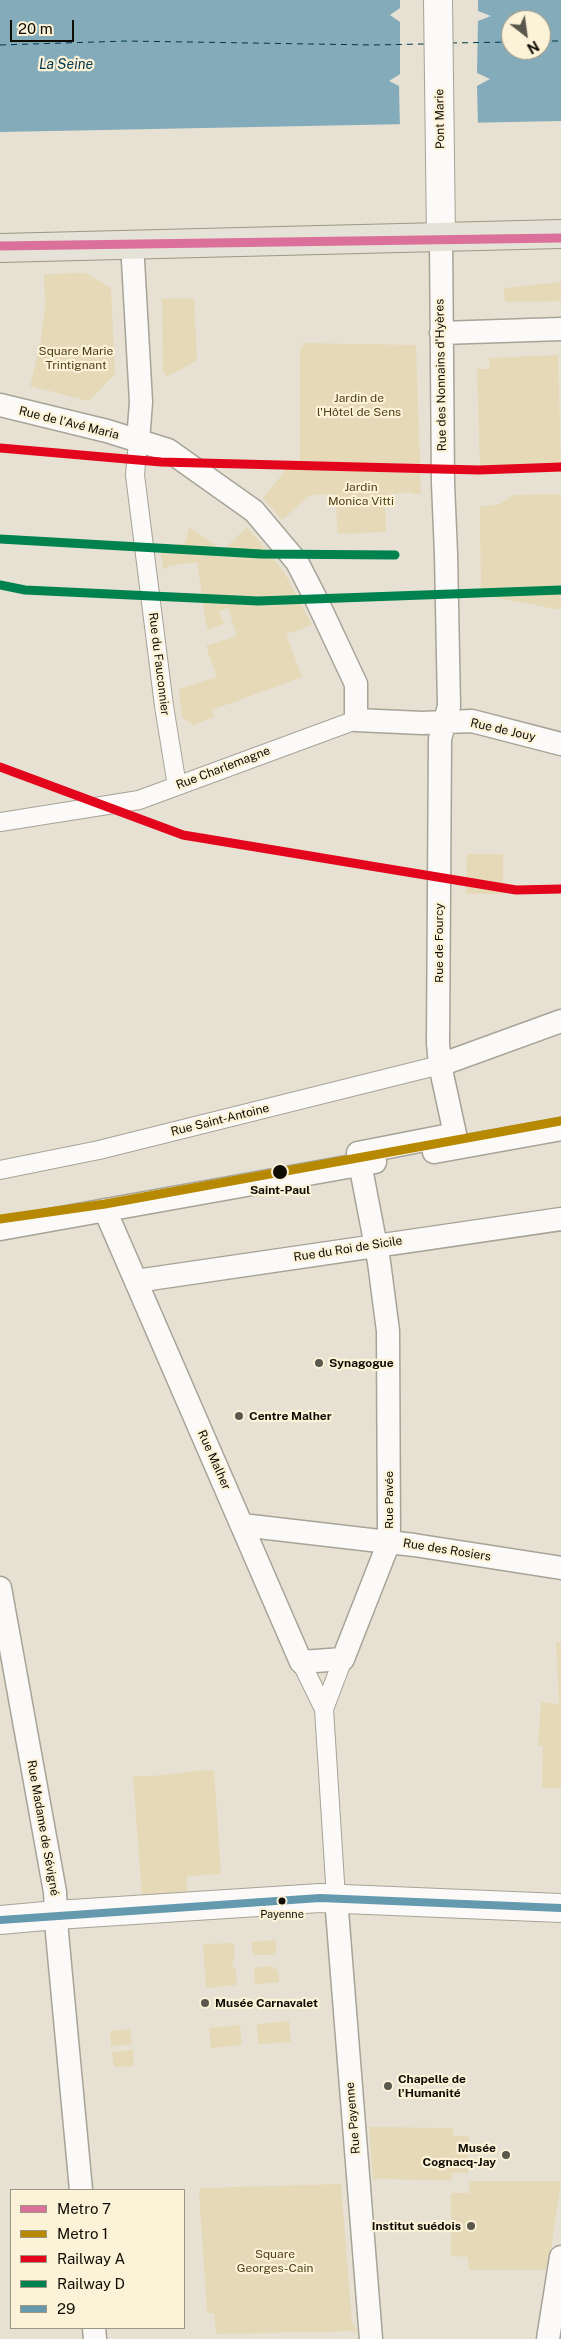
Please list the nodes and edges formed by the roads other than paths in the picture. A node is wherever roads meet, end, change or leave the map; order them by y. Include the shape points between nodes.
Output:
1 (438, 0) edge
2 (561, 234) edge
3 (441, 238) junction
4 (132, 243) junction
5 (0, 248) edge
6 (561, 329) edge
7 (441, 333) junction
8 (0, 405) edge
9 (138, 441) junction
10 (356, 720) junction
11 (445, 721) junction
12 (561, 744) edge
13 (176, 786) junction
14 (0, 822) edge
15 (561, 1021) edge
16 (440, 1064) junction
17 (561, 1129) edge
18 (360, 1159) junction
19 (0, 1170) edge
20 (105, 1210) junction
21 (561, 1219) edge
22 (0, 1229) edge
23 (375, 1245) junction
24 (136, 1282) junction
25 (242, 1525) junction
26 (389, 1542) junction
27 (561, 1568) edge
28 (0, 1588) edge
29 (343, 1659) junction
30 (301, 1662) junction
31 (324, 1709) junction
32 (336, 1898) junction
33 (561, 1908) edge
34 (56, 1915) junction
35 (0, 1920) edge
36 (81, 2189) edge
37 (561, 2257) edge
38 (371, 2339) edge
39 (548, 2339) edge

1 - 3 street, Pont Marie
2 - 3 main road
3 - 4 main road
3 - 7 street, Rue des Nonnains d'Hyères
4 - 5 main road
4 - 9 street, Rue du Fauconnier via 141,402
6 - 7 street
7 - 11 street, Rue des Nonnains d'Hyères via 449,706
8 - 9 street, Rue de l'Avé Maria
9 - 10 street, Rue de l'Avé Maria via 168,450 254,511 297,562 356,684
9 - 13 street, Rue du Fauconnier via 135,475
10 - 11 street, Rue Charlemagne
10 - 13 street, Rue Charlemagne
11 - 12 street, Rue de Jouy via 472,721
11 - 16 street, Rue de Fourcy via 440,739
13 - 14 street, Rue Charlemagne via 139,800
15 - 16 street
16 - 18 street, Rue de Fourcy via 455,1134
16 - 19 street, Rue Saint-Antoine via 99,1150
17 - 18 street
18 - 20 street
18 - 23 street, Rue Pavée
20 - 22 street
20 - 24 street, Rue Malher
21 - 23 street, Rue du Roi de Sicile
23 - 24 street, Rue du Roi de Sicile
23 - 26 street, Rue Pavée via 388,1331
24 - 25 street, Rue Malher
25 - 26 street, Rue des Rosiers
25 - 30 street, Rue Malher
26 - 27 street, Rue des Rosiers
26 - 29 street, Rue Pavée
28 - 34 street, Rue Madame de Sévigné via 54,1887
29 - 30 street
29 - 31 street, Rue Pavée
30 - 31 street, Rue Malher
31 - 32 street, Rue Pavée
32 - 33 street
32 - 34 street
32 - 38 street, Rue Payenne
34 - 35 street
34 - 36 street, Rue Madame de Sévigné
37 - 39 street

